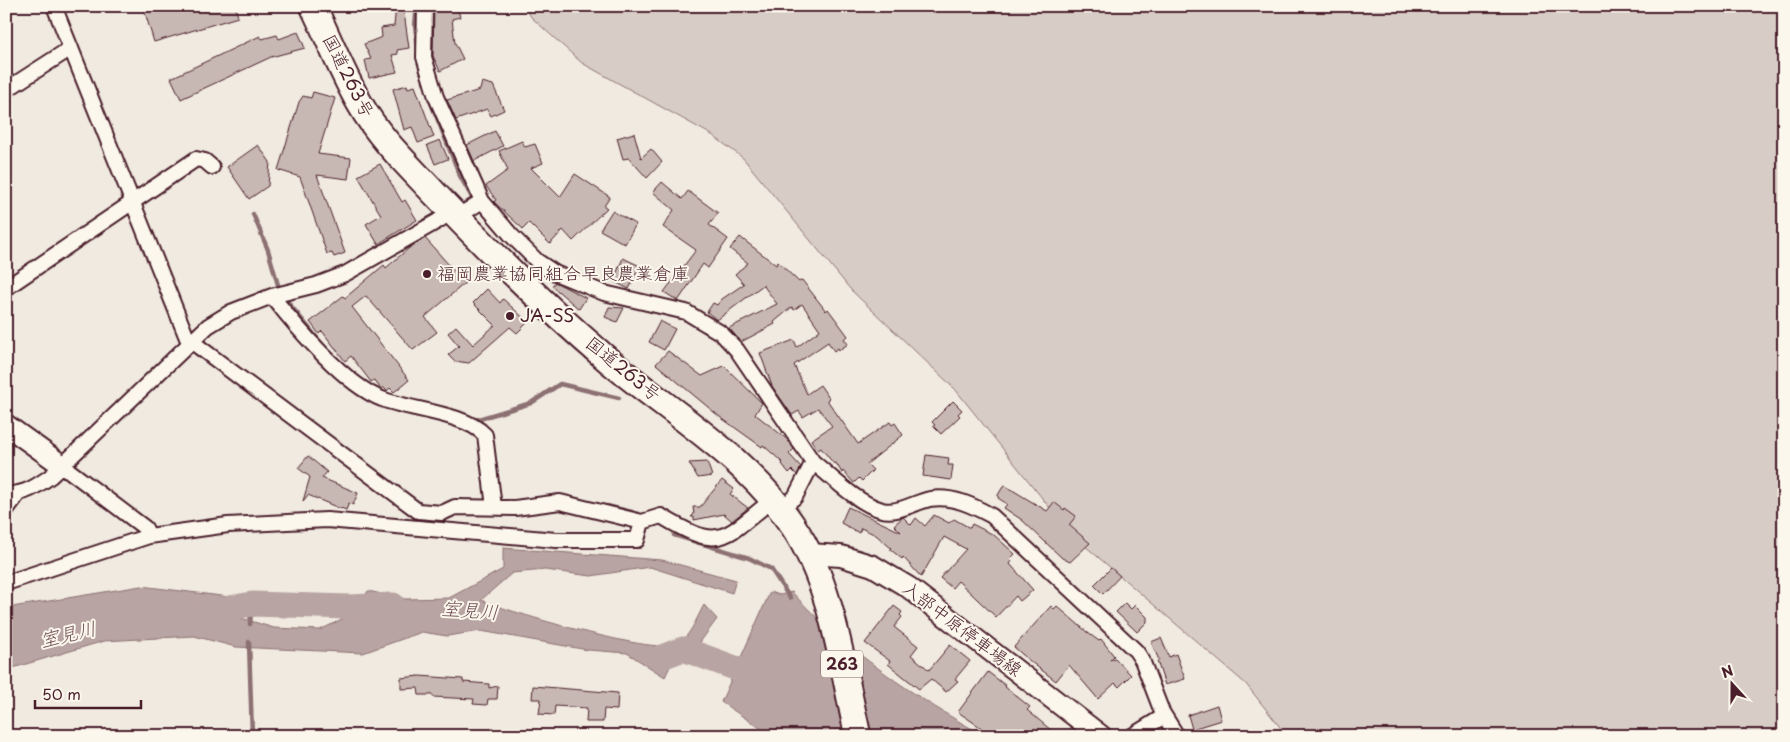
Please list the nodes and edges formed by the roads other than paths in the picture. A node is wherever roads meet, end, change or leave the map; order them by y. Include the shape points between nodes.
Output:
1 (54, 6) edge
2 (313, 6) edge
3 (424, 6) edge
4 (71, 48) junction
5 (6, 90) edge
6 (212, 167) dead end
7 (132, 202) junction
8 (465, 209) junction
9 (6, 288) edge
10 (272, 296) junction
11 (192, 341) junction
12 (6, 425) edge
13 (813, 462) junction
14 (63, 466) junction
15 (12, 494) edge
16 (776, 505) junction
17 (494, 506) junction
18 (6, 510) edge
19 (642, 522) junction
20 (149, 536) junction
21 (809, 554) junction
22 (6, 583) edge
23 (1164, 716) junction
24 (858, 736) edge
25 (1101, 736) edge
26 (1132, 736) edge
27 (1177, 736) edge

1 - 4 street
2 - 8 highway, 国道263号 / 263 via 364,111 379,133
3 - 8 street via 424,57
4 - 5 street
4 - 7 street
6 - 7 street via 206,161 196,159
7 - 9 street
7 - 11 street
8 - 10 street via 345,274 316,286
8 - 13 street via 555,273 604,293 686,312 721,333 737,350
8 - 16 highway, 国道263号 / 263 via 542,301 609,361 721,448
10 - 11 street via 231,312
10 - 17 street via 357,387 382,400 430,411 478,428 485,436
11 - 14 street
11 - 17 street via 418,511 442,512
12 - 14 main road
13 - 16 street via 795,497
13 - 23 street via 860,498 882,510 892,511 932,498 968,503 992,516 1136,651
14 - 15 street via 37,486
14 - 20 street via 145,528
15 - 18 street
16 - 19 street via 727,536 712,539 686,532 661,516
16 - 21 highway, 国道263号 / 263
17 - 19 street via 515,508 560,502
19 - 20 street via 637,540 556,540 327,520 228,525
20 - 22 street
21 - 24 highway, 国道263号 / 263 via 825,592
21 - 25 main road, 入部中原停車場線 via 841,556 873,566 908,588
23 - 26 street
23 - 27 street

